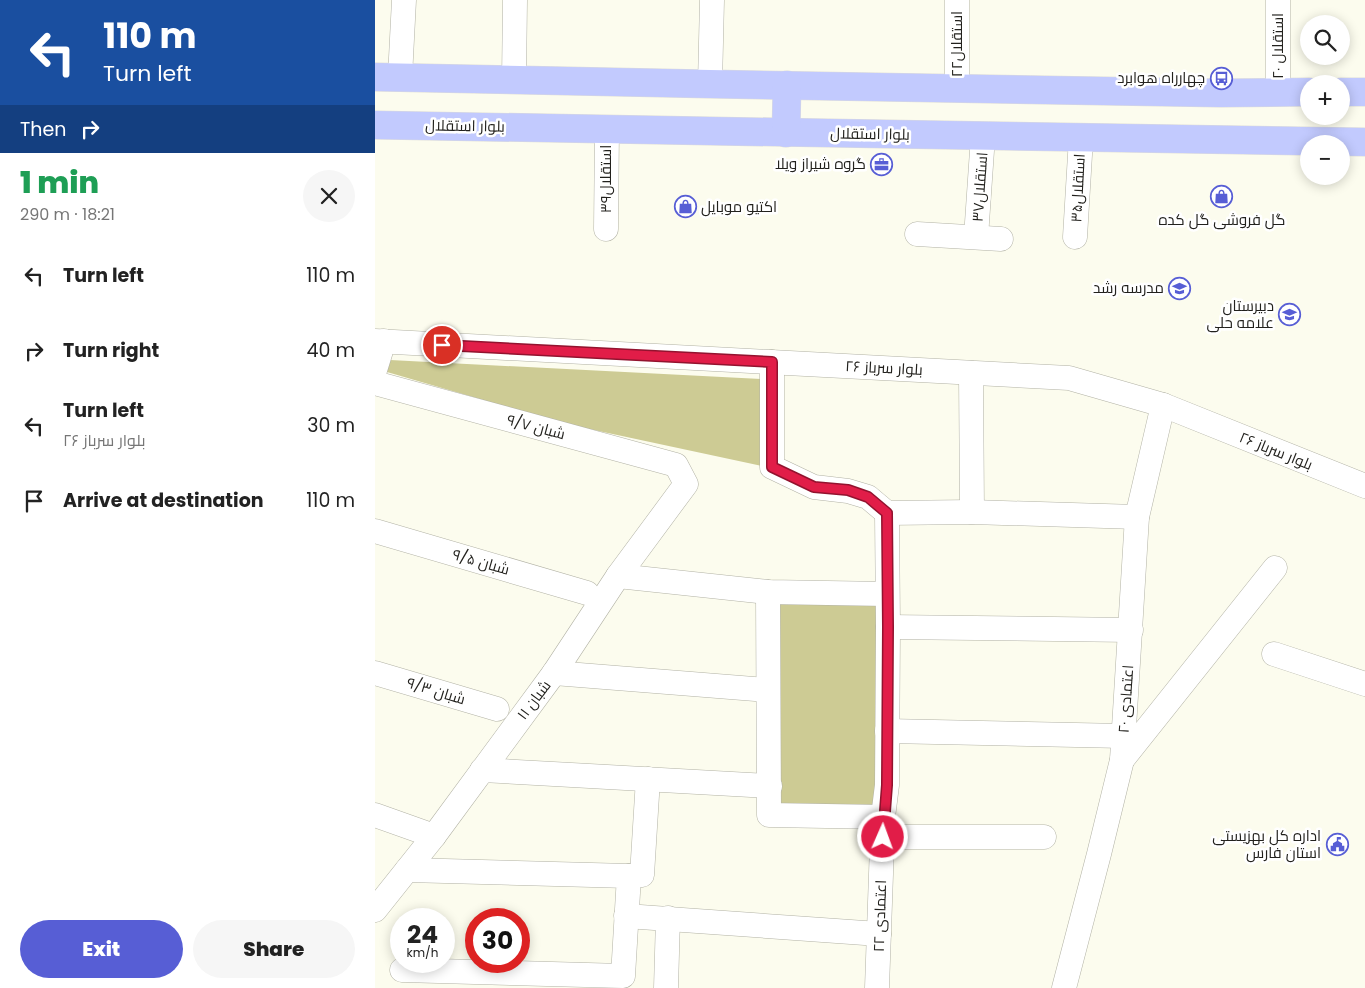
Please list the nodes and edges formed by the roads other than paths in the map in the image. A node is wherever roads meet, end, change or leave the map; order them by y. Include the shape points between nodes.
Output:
1 (404, 0) edge
2 (515, 0) edge
3 (712, 0) edge
4 (957, 0) edge
5 (1278, 0) edge
6 (388, 77) edge
7 (514, 80) junction
8 (710, 84) junction
9 (787, 86) junction
10 (957, 89) junction
11 (1278, 91) junction
12 (1300, 92) edge
13 (1350, 92) edge
14 (1365, 92) edge
15 (375, 125) edge
16 (607, 129) junction
17 (786, 133) junction
18 (983, 136) junction
19 (1081, 138) junction
20 (1365, 142) edge
21 (606, 229) dead end
22 (917, 234) dead end
23 (1075, 237) dead end
24 (976, 238) junction
25 (1001, 239) dead end
26 (379, 341) edge
27 (772, 362) junction
28 (375, 370) edge
29 (971, 373) junction
30 (375, 383) edge
31 (1163, 405) junction
32 (686, 484) joint
33 (1365, 486) edge
34 (972, 512) junction
35 (887, 513) junction
36 (1137, 517) junction
37 (375, 531) edge
38 (1275, 568) dead end
39 (618, 576) junction
40 (768, 592) junction
41 (587, 593) dead end
42 (887, 594) junction
43 (888, 627) junction
44 (1131, 630) junction
45 (1274, 654) dead end
46 (375, 672) edge
47 (554, 673) junction
48 (1365, 684) edge
49 (768, 690) junction
50 (497, 709) dead end
51 (887, 731) junction
52 (1124, 736) junction
53 (1122, 760) junction
54 (482, 770) junction
55 (648, 779) junction
56 (769, 786) junction
57 (375, 815) edge
58 (883, 827) junction
59 (434, 836) junction
60 (1044, 837) dead end
61 (407, 870) junction
62 (629, 876) junction
63 (375, 910) edge
64 (626, 916) junction
65 (668, 918) junction
66 (879, 934) junction
67 (455, 971) edge
68 (666, 988) edge
69 (877, 988) edge
70 (1064, 988) edge

1 - 6 street
2 - 7 street
3 - 8 street
4 - 10 street, استقلال۲۲
5 - 11 street, ۲۰ استقلال
6 - 7 main road
7 - 8 main road
8 - 9 main road
9 - 10 main road
9 - 17 main road
10 - 11 main road
11 - 12 main road
13 - 14 main road
15 - 16 main road, بلوار استقلال
16 - 17 main road, بلوار استقلال
16 - 21 street, استقلال۳۹
17 - 18 main road, بلوار استقلال
18 - 19 main road, بلوار استقلال
18 - 24 street, استقلال۳۷
19 - 20 main road, بلوار استقلال
19 - 23 street, استقلال۳۵
22 - 24 street, استقلال۳۷
24 - 25 street, استقلال۳۷
26 - 27 street, ۲۶ بلوار سرباز
26 - 28 street
27 - 29 street, ۲۶ بلوار سرباز
27 - 35 street via 772,467 814,487 848,490 868,497
29 - 31 street, ۲۶ بلوار سرباز via 1069,378
29 - 34 street
30 - 32 street, ۹/۷ شبان via 676,465
31 - 33 street, ۲۶ بلوار سرباز
31 - 36 street, ۲۰ اعتمادی
32 - 39 street, ۱۱ شبان
34 - 35 street
34 - 36 street
35 - 42 street, ۲۲ اعتمادی
36 - 44 street, ۲۰ اعتمادی
37 - 41 street, ۹/۵ شبان
38 - 53 street
39 - 40 street
39 - 47 street, ۱۱ شبان
40 - 42 street
40 - 49 street
42 - 43 street, ۲۲ اعتمادی
43 - 44 street
43 - 51 street, ۲۲ اعتمادی
44 - 52 street, ۲۰ اعتمادی
45 - 48 street
46 - 50 street, ۹/۳ شبان
47 - 49 street
47 - 54 street, ۱۱ شبان
49 - 56 street
51 - 52 street
51 - 58 street, ۲۲ اعتمادی
52 - 53 street, ۲۰ اعتمادی
53 - 70 street, ۲۰ اعتمادی
54 - 55 street
54 - 59 street, ۱۱ شبان
55 - 56 street
55 - 62 street via 642,876
56 - 58 street via 769,815
57 - 59 street
58 - 60 street
58 - 66 street, ۲۲ اعتمادی
59 - 61 street, ۱۱ شبان
61 - 62 street
61 - 63 street, ۱۱ شبان
62 - 64 street
64 - 65 street
64 - 67 street via 623,976
65 - 66 street
65 - 68 street
66 - 69 street, ۲۲ اعتمادی

